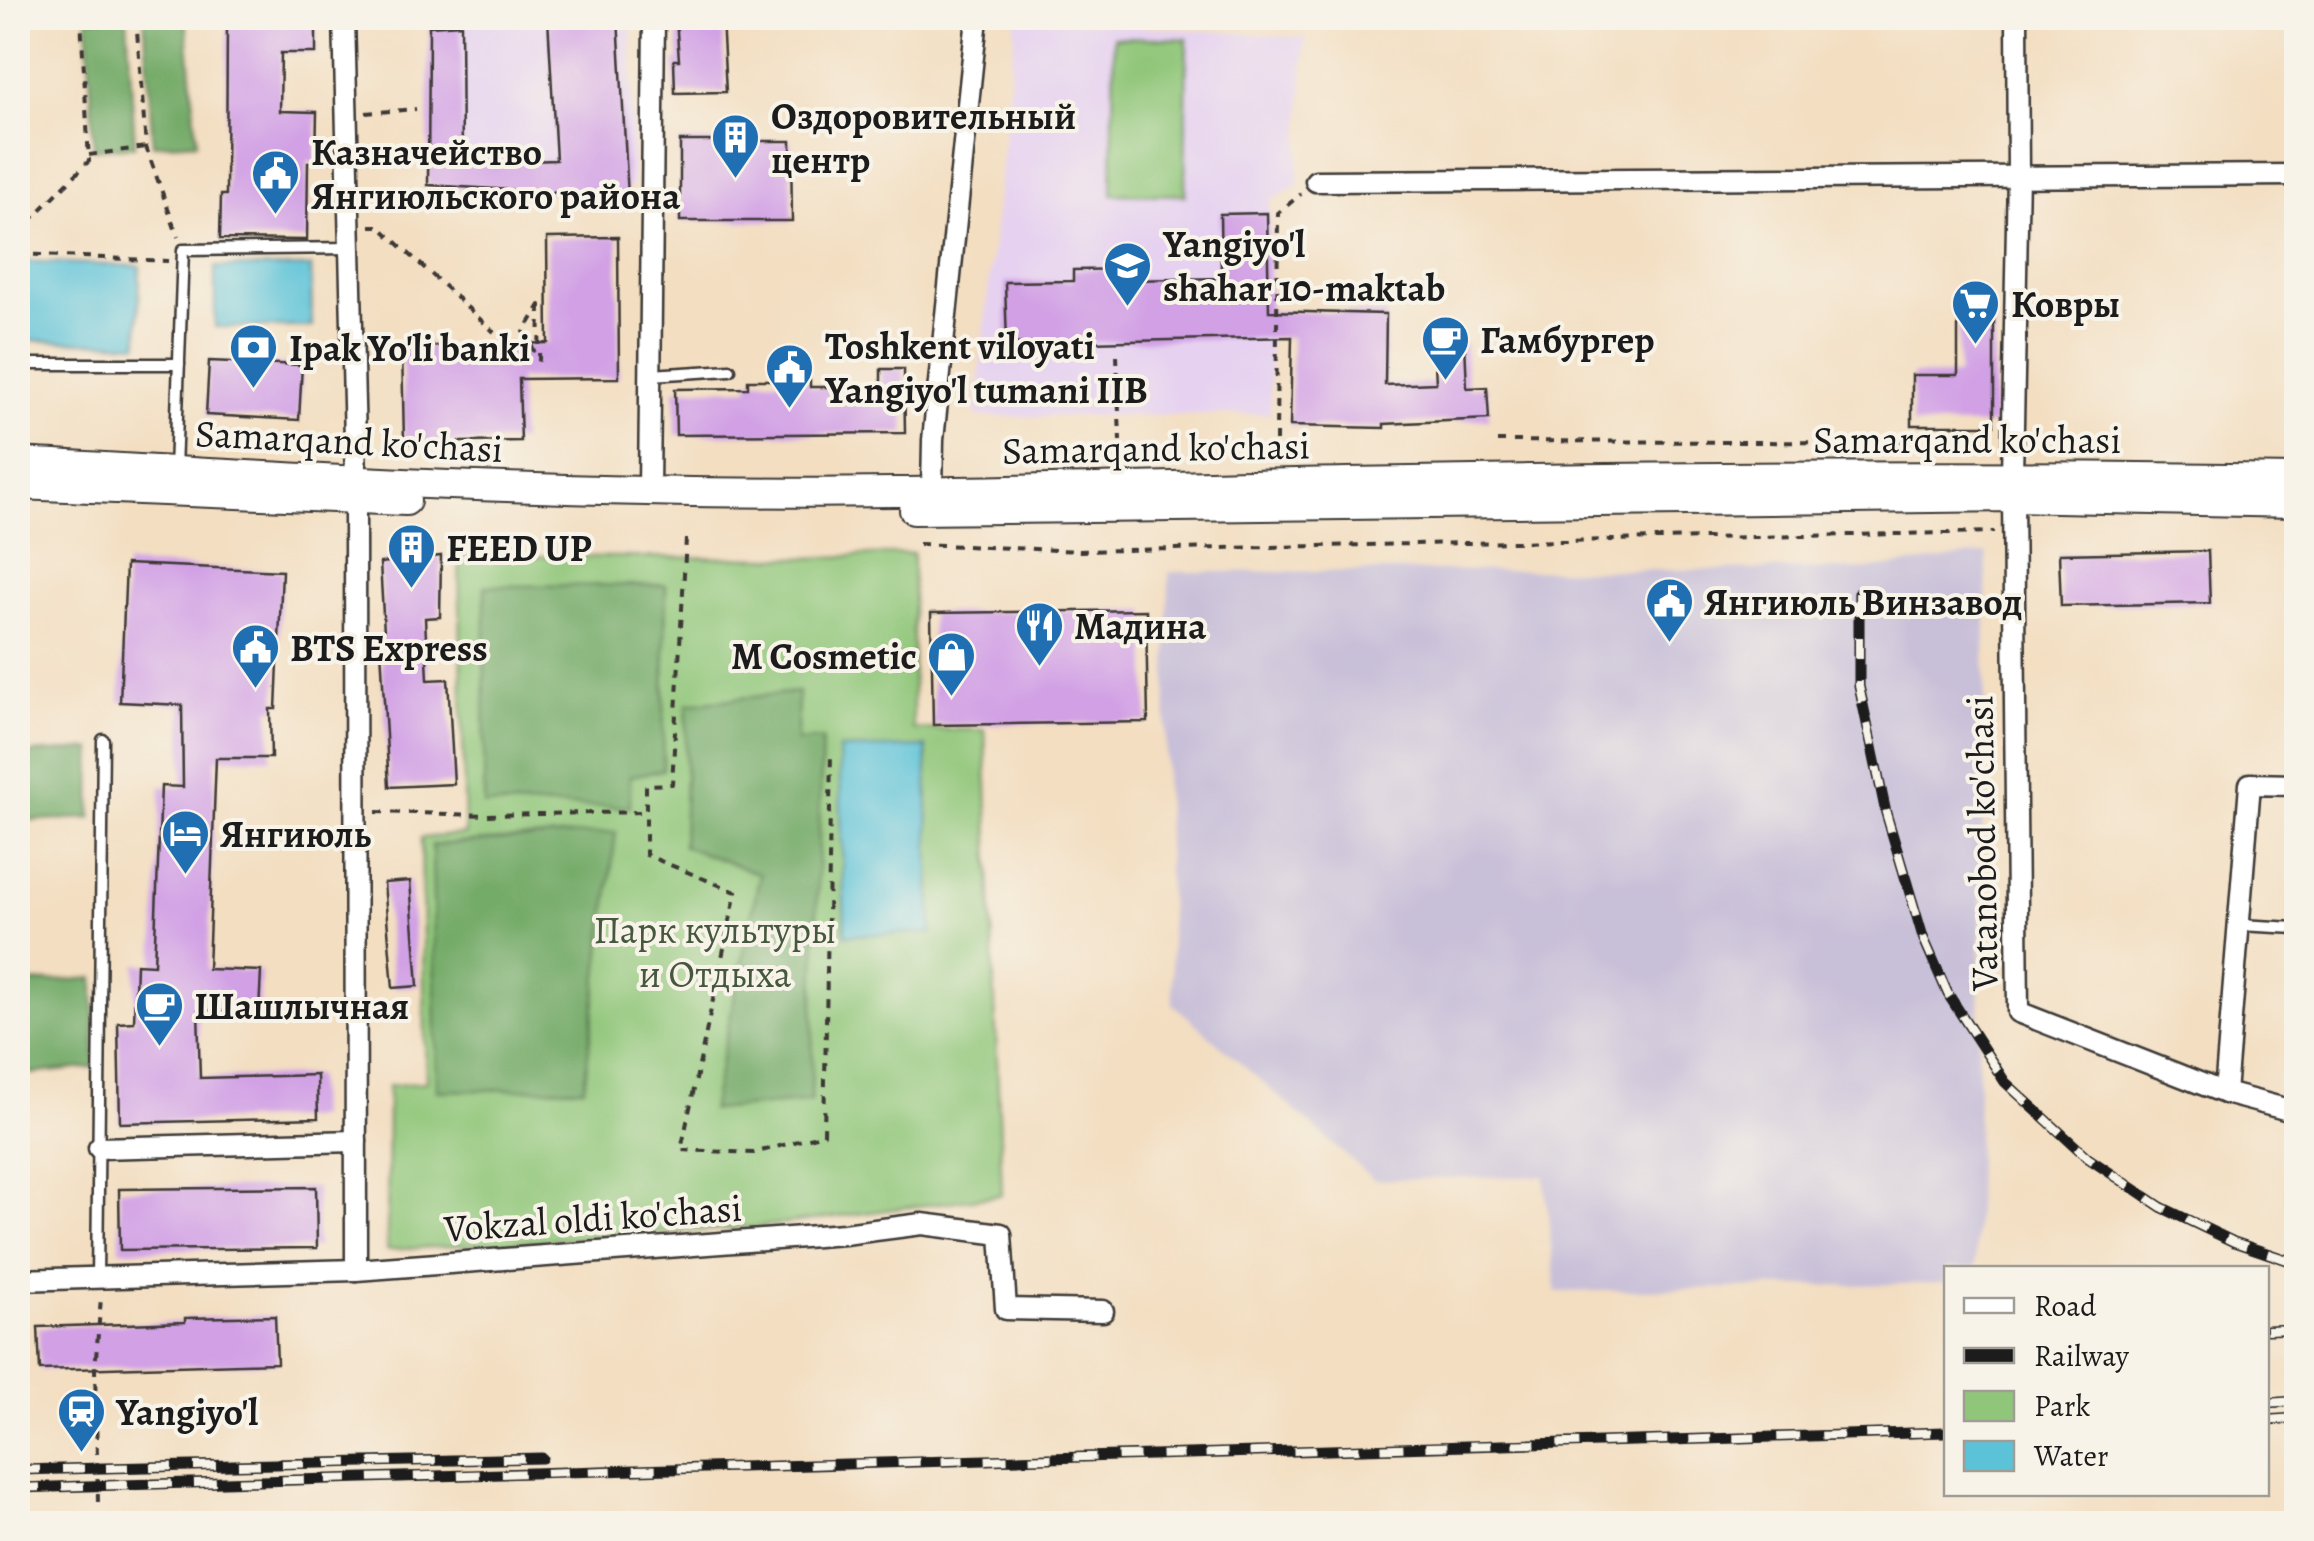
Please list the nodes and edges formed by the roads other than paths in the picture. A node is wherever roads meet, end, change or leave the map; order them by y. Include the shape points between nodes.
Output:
1 (344, 18) edge
2 (654, 18) edge
3 (976, 18) edge
4 (2017, 18) edge
5 (2018, 174) junction
6 (2296, 174) edge
7 (1316, 181) road end
8 (351, 248) junction
9 (18, 364) edge
10 (179, 364) junction
11 (730, 370) dead end
12 (650, 375) junction
13 (18, 462) edge
14 (175, 471) junction
15 (2296, 480) edge
16 (18, 486) edge
17 (2013, 486) junction
18 (356, 490) junction
19 (649, 492) junction
20 (931, 500) junction
21 (2296, 503) edge
22 (102, 740) dead end
23 (2296, 785) edge
24 (2238, 925) junction
25 (2296, 928) edge
26 (2225, 1093) junction
27 (2296, 1112) edge
28 (356, 1141) junction
29 (98, 1148) junction
30 (356, 1270) junction
31 (101, 1279) junction
32 (18, 1280) edge
33 (1103, 1311) dead end

1 - 8 street
2 - 12 street
3 - 20 street
4 - 5 street, Vatanobod ko'chasi
5 - 6 street
5 - 7 street
5 - 17 street, Vatanobod ko'chasi
8 - 10 lane via 183,256
8 - 18 street
9 - 10 lane
10 - 14 lane
11 - 12 lane
12 - 19 street
13 - 14 main road, Samarqand ko'chasi
14 - 18 main road, Samarqand ko'chasi
15 - 17 main road, Samarqand ko'chasi
16 - 18 main road, Samarqand ko'chasi
17 - 20 main road, Samarqand ko'chasi
17 - 21 main road, Samarqand ko'chasi
17 - 26 street, Vatanobod ko'chasi via 2018,1012
18 - 19 main road, Samarqand ko'chasi
18 - 20 main road, Samarqand ko'chasi via 658,508
18 - 28 street
19 - 20 main road, Samarqand ko'chasi
22 - 29 lane
23 - 24 street via 2250,784
24 - 25 lane
24 - 26 street
26 - 27 street, Vatanobod ko'chasi
28 - 29 street
28 - 30 street
29 - 31 lane
30 - 31 street, Vokzal oldi ko'chasi
30 - 33 street, Vokzal oldi ko'chasi via 922,1224 1000,1234 1006,1309
31 - 32 street, Vokzal oldi ko'chasi

